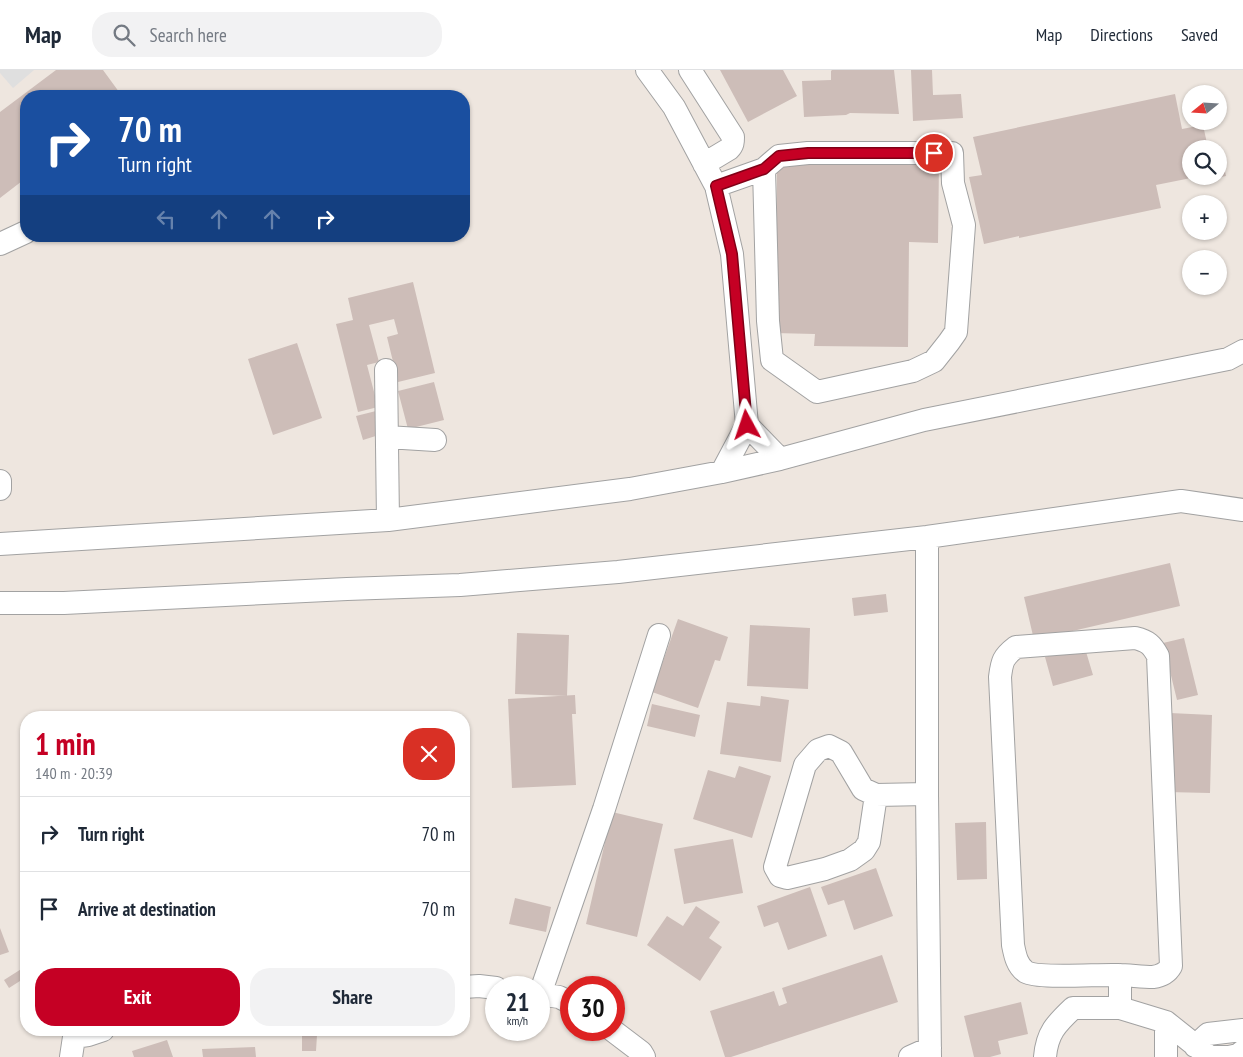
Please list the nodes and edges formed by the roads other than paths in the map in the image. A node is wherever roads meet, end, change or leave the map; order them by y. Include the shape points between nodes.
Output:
1 (648, 70) edge
2 (690, 70) edge
3 (704, 164) junction
4 (764, 169) junction
5 (716, 186) junction
6 (20, 235) edge
7 (0, 244) edge
8 (1243, 351) edge
9 (386, 370) dead end
10 (747, 425) junction
11 (387, 437) junction
12 (435, 440) dead end
13 (780, 459) junction
14 (722, 472) junction
15 (0, 481) edge
16 (0, 489) edge
17 (1243, 510) edge
18 (388, 520) junction
19 (927, 538) junction
20 (0, 544) edge
21 (0, 603) edge
22 (659, 635) dead end
23 (927, 794) junction
24 (876, 795) junction
25 (1120, 975) junction
26 (546, 976) edge
27 (470, 987) edge
28 (485, 987) edge
29 (1120, 1008) junction
30 (1166, 1022) junction
31 (1243, 1030) edge
32 (74, 1036) edge
33 (625, 1040) edge
34 (1196, 1046) junction
35 (1243, 1051) edge
36 (923, 1054) edge
37 (71, 1057) edge
38 (644, 1057) edge
39 (1045, 1057) edge
40 (1166, 1057) edge

1 - 3 street via 674,107
2 - 3 street via 733,137 729,149
3 - 5 street
4 - 4 street via 779,156 808,153 952,152 953,183 964,225 956,332 934,361 913,371 818,392 772,360
4 - 5 street
5 - 10 street via 732,254
6 - 7 street
8 - 13 street via 1228,359 924,420
9 - 11 street
10 - 13 street
10 - 14 street
11 - 12 street
11 - 18 street
13 - 14 street
14 - 18 street via 630,489
15 - 16 street
17 - 19 street via 1182,502
18 - 20 street
19 - 21 street via 618,572 460,585 64,603
19 - 23 street
22 - 26 street
23 - 24 street
23 - 36 street
24 - 24 street via 863,789 841,752 829,746 818,750 805,765 775,867 780,876 787,878 825,869 850,860 864,850 869,842
25 - 25 street via 1039,975 1026,972 1016,961 1000,677 1002,662 1016,647 1135,638 1153,647 1158,656 1172,966 1168,972 1152,977
25 - 29 street
27 - 28 street
29 - 30 street
29 - 39 street via 1073,1008 1057,1023 1046,1044
30 - 34 street
30 - 40 street
31 - 34 street via 1208,1034
32 - 37 street
33 - 38 street
34 - 35 street via 1210,1057 1229,1057

